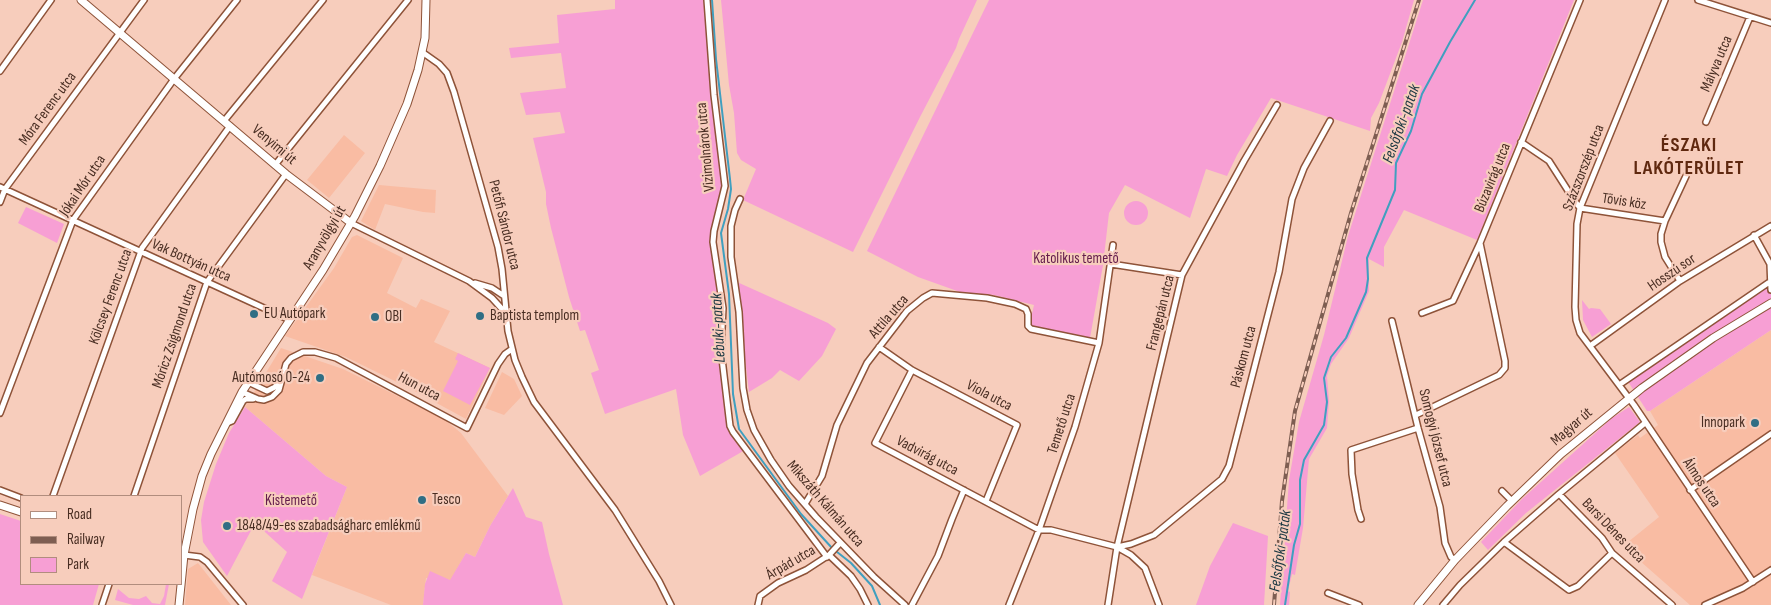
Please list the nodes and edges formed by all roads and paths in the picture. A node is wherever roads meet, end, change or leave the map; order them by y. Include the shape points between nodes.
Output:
1 (51, 0) edge
2 (81, 0) edge
3 (144, 0) edge
4 (237, 0) edge
5 (323, 0) edge
6 (408, 0) edge
7 (426, 0) edge
8 (708, 0) edge
9 (1580, 0) edge
10 (1665, 0) edge
11 (1698, 0) edge
12 (1750, 17) junction
13 (1771, 23) edge
14 (119, 32) junction
15 (422, 52) junction
16 (0, 71) edge
17 (174, 79) junction
18 (1277, 104) dead end
19 (224, 121) junction
20 (1330, 121) dead end
21 (1706, 122) dead end
22 (230, 126) junction
23 (1521, 142) junction
24 (275, 165) junction
25 (286, 174) junction
26 (1686, 176) dead end
27 (2, 188) edge
28 (740, 199) dead end
29 (0, 202) edge
30 (1580, 208) junction
31 (72, 220) junction
32 (1665, 221) junction
33 (350, 223) junction
34 (1771, 226) edge
35 (1754, 235) junction
36 (1480, 243) junction
37 (1113, 245) dead end
38 (140, 252) junction
39 (1111, 264) junction
40 (1182, 275) junction
41 (1680, 281) junction
42 (1771, 281) edge
43 (207, 282) junction
44 (469, 282) junction
45 (1771, 290) edge
46 (504, 296) junction
47 (1771, 302) edge
48 (1422, 314) dead end
49 (290, 320) junction
50 (507, 320) junction
51 (1392, 321) dead end
52 (1099, 343) junction
53 (1590, 346) junction
54 (879, 348) junction
55 (512, 349) junction
56 (256, 370) junction
57 (912, 370) junction
58 (282, 375) junction
59 (248, 382) junction
60 (1619, 385) junction
61 (259, 388) junction
62 (242, 392) junction
63 (1629, 398) junction
64 (258, 399) junction
65 (0, 413) edge
66 (1416, 415) junction
67 (1645, 422) junction
68 (225, 425) junction
69 (1418, 428) junction
70 (1771, 434) edge
71 (0, 490) edge
72 (964, 490) junction
73 (1690, 490) junction
74 (1502, 491) dead end
75 (1559, 494) junction
76 (53, 495) edge
77 (134, 495) edge
78 (20, 498) edge
79 (1512, 501) junction
80 (986, 502) junction
81 (805, 504) junction
82 (0, 505) edge
83 (20, 512) edge
84 (1361, 519) dead end
85 (1039, 530) junction
86 (1504, 542) junction
87 (840, 543) junction
88 (1117, 547) junction
89 (1612, 553) junction
90 (183, 555) edge
91 (828, 556) junction
92 (1455, 560) junction
93 (182, 568) edge
94 (1771, 570) edge
95 (1753, 582) junction
96 (109, 585) edge
97 (181, 585) edge
98 (1328, 593) dead end
99 (102, 605) edge
100 (179, 605) edge
101 (243, 605) edge
102 (671, 605) edge
103 (758, 605) edge
104 (868, 605) edge
105 (905, 605) edge
106 (912, 605) edge
107 (1010, 605) edge
108 (1108, 605) edge
109 (1159, 605) edge
110 (1359, 605) edge
111 (1418, 605) edge
112 (1444, 605) edge
113 (1672, 605) edge
114 (1704, 605) edge

1 - 16 street
2 - 14 street, Venyimi út
3 - 14 street, Móra Ferenc utca
4 - 17 street, Jókai Mór utca
5 - 19 street
6 - 24 street
7 - 15 street via 427,20
8 - 91 street, Vizimolnárok utca via 714,95 725,186 713,242 723,308 721,350 730,426
9 - 23 street, Búzavirág utca
10 - 30 street, Százszorszép utca
11 - 12 street
12 - 13 street
12 - 21 street, Mályva utca
14 - 17 street, Venyimi út
14 - 27 street, Móra Ferenc utca
15 - 33 street, Aranyvölgyi út via 398,126
15 - 46 street, Petőfi Sándor utca via 447,73 452,87 498,247
17 - 19 street, Venyimi út
17 - 31 street, Jókai Mór utca
18 - 40 street, Frangepán utca
19 - 22 street, Venyimi út
20 - 88 street, Páskom utca via 1304,168 1292,199 1279,272 1229,466 1222,479 1154,535
22 - 24 street, Venyimi út
22 - 38 street, Kölcsey Ferenc utca
23 - 30 street, Tövis köz via 1549,161
23 - 36 street, Búzavirág utca
24 - 25 street, Venyimi út
25 - 33 street, Venyimi út
25 - 43 street, Móricz Zsigmond utca
26 - 32 street
27 - 29 street, Móra Ferenc utca
27 - 31 street, Vak Bottyán utca
28 - 81 street, Mikszáth Kálmán utca via 730,239 730,258 739,312 747,410 771,460
30 - 32 street, Tövis köz
30 - 53 street, Százszorszép utca via 1576,314 1580,333
31 - 38 street, Vak Bottyán utca
31 - 65 street, Jókai Mór utca
32 - 41 street via 1661,234 1664,257
33 - 44 street, Venyimi út
33 - 49 street, Aranyvölgyi út
34 - 35 street, Hosszú sor
35 - 41 street, Hosszú sor
35 - 42 street via 1770,264
36 - 48 street via 1453,301
36 - 66 street via 1505,368 1502,373
37 - 39 street, Temető utca
38 - 43 street, Vak Bottyán utca
38 - 76 street, Kölcsey Ferenc utca
39 - 40 street
39 - 52 street, Temető utca
40 - 88 street, Frangepán utca
41 - 53 street, Hosszú sor
42 - 45 street
42 - 60 street
43 - 49 street, Vak Bottyán utca
43 - 77 street, Móricz Zsigmond utca
44 - 46 street, Venyimi út via 492,288
44 - 50 street, Venyimi út via 487,293
46 - 50 street, Petőfi Sándor utca
47 - 63 street, Magyar út
49 - 56 street, Aranyvölgyi út
50 - 55 street, Petőfi Sándor utca
51 - 66 street, Somogyi József utca
52 - 54 street, Attila utca via 1031,329 1026,309 1015,304 987,298 932,294 907,311
52 - 85 street, Temető utca via 1075,427
53 - 60 street, Százszorszép utca
54 - 57 street, Viola utca
54 - 81 street, Attila utca via 854,389 837,425 822,476
55 - 58 street, Hun utca via 498,364 467,428 419,400 322,353 309,351 294,355
55 - 102 street, Petőfi Sándor utca via 534,402 615,510
56 - 59 street, Aranyvölgyi út
56 - 61 street
57 - 72 street, Vadvirág utca via 875,443
57 - 80 street, Viola utca via 1017,425
58 - 61 street, Hun utca via 272,389
58 - 64 street, Hun utca via 275,395
59 - 61 street
59 - 62 street, Aranyvölgyi út
60 - 63 street, Százszorszép utca
62 - 64 street
62 - 68 street, Aranyvölgyi út
63 - 67 street, Álmos utca
63 - 79 street, Magyar út via 1561,454
64 - 68 street, Aranyvölgyi út via 243,401 232,421
66 - 69 street, Somogyi József utca
67 - 73 street, Álmos utca
67 - 75 street
68 - 90 street, Aranyvölgyi út via 202,476
69 - 84 street via 1351,450
69 - 92 street, Somogyi József utca via 1440,507 1445,543
70 - 73 street
71 - 78 street
72 - 80 street, Vadvirág utca
72 - 106 street via 938,556
73 - 95 street, Álmos utca
74 - 79 street
75 - 86 street
75 - 89 street, Barsi Dénes utca via 1602,538
79 - 92 street, Magyar út
80 - 85 street, Vadvirág utca
81 - 87 street, Mikszáth Kálmán utca
82 - 83 street
85 - 88 street via 1051,530
85 - 107 street, Temető utca
86 - 89 street via 1569,590 1578,586
86 - 112 street
87 - 91 street, Árpád utca
87 - 105 street, Mikszáth Kálmán utca
88 - 108 street, Frangepán utca
88 - 109 street via 1144,568
89 - 113 street, Barsi Dénes utca
90 - 93 street, Aranyvölgyi út
90 - 101 street via 200,557 207,562
91 - 103 street, Árpád utca via 778,583 760,596
91 - 104 street, Vizimolnárok utca via 851,576
92 - 111 street, Magyar út
94 - 95 street
95 - 114 street
96 - 99 street
97 - 100 street, Aranyvölgyi út
98 - 110 street

